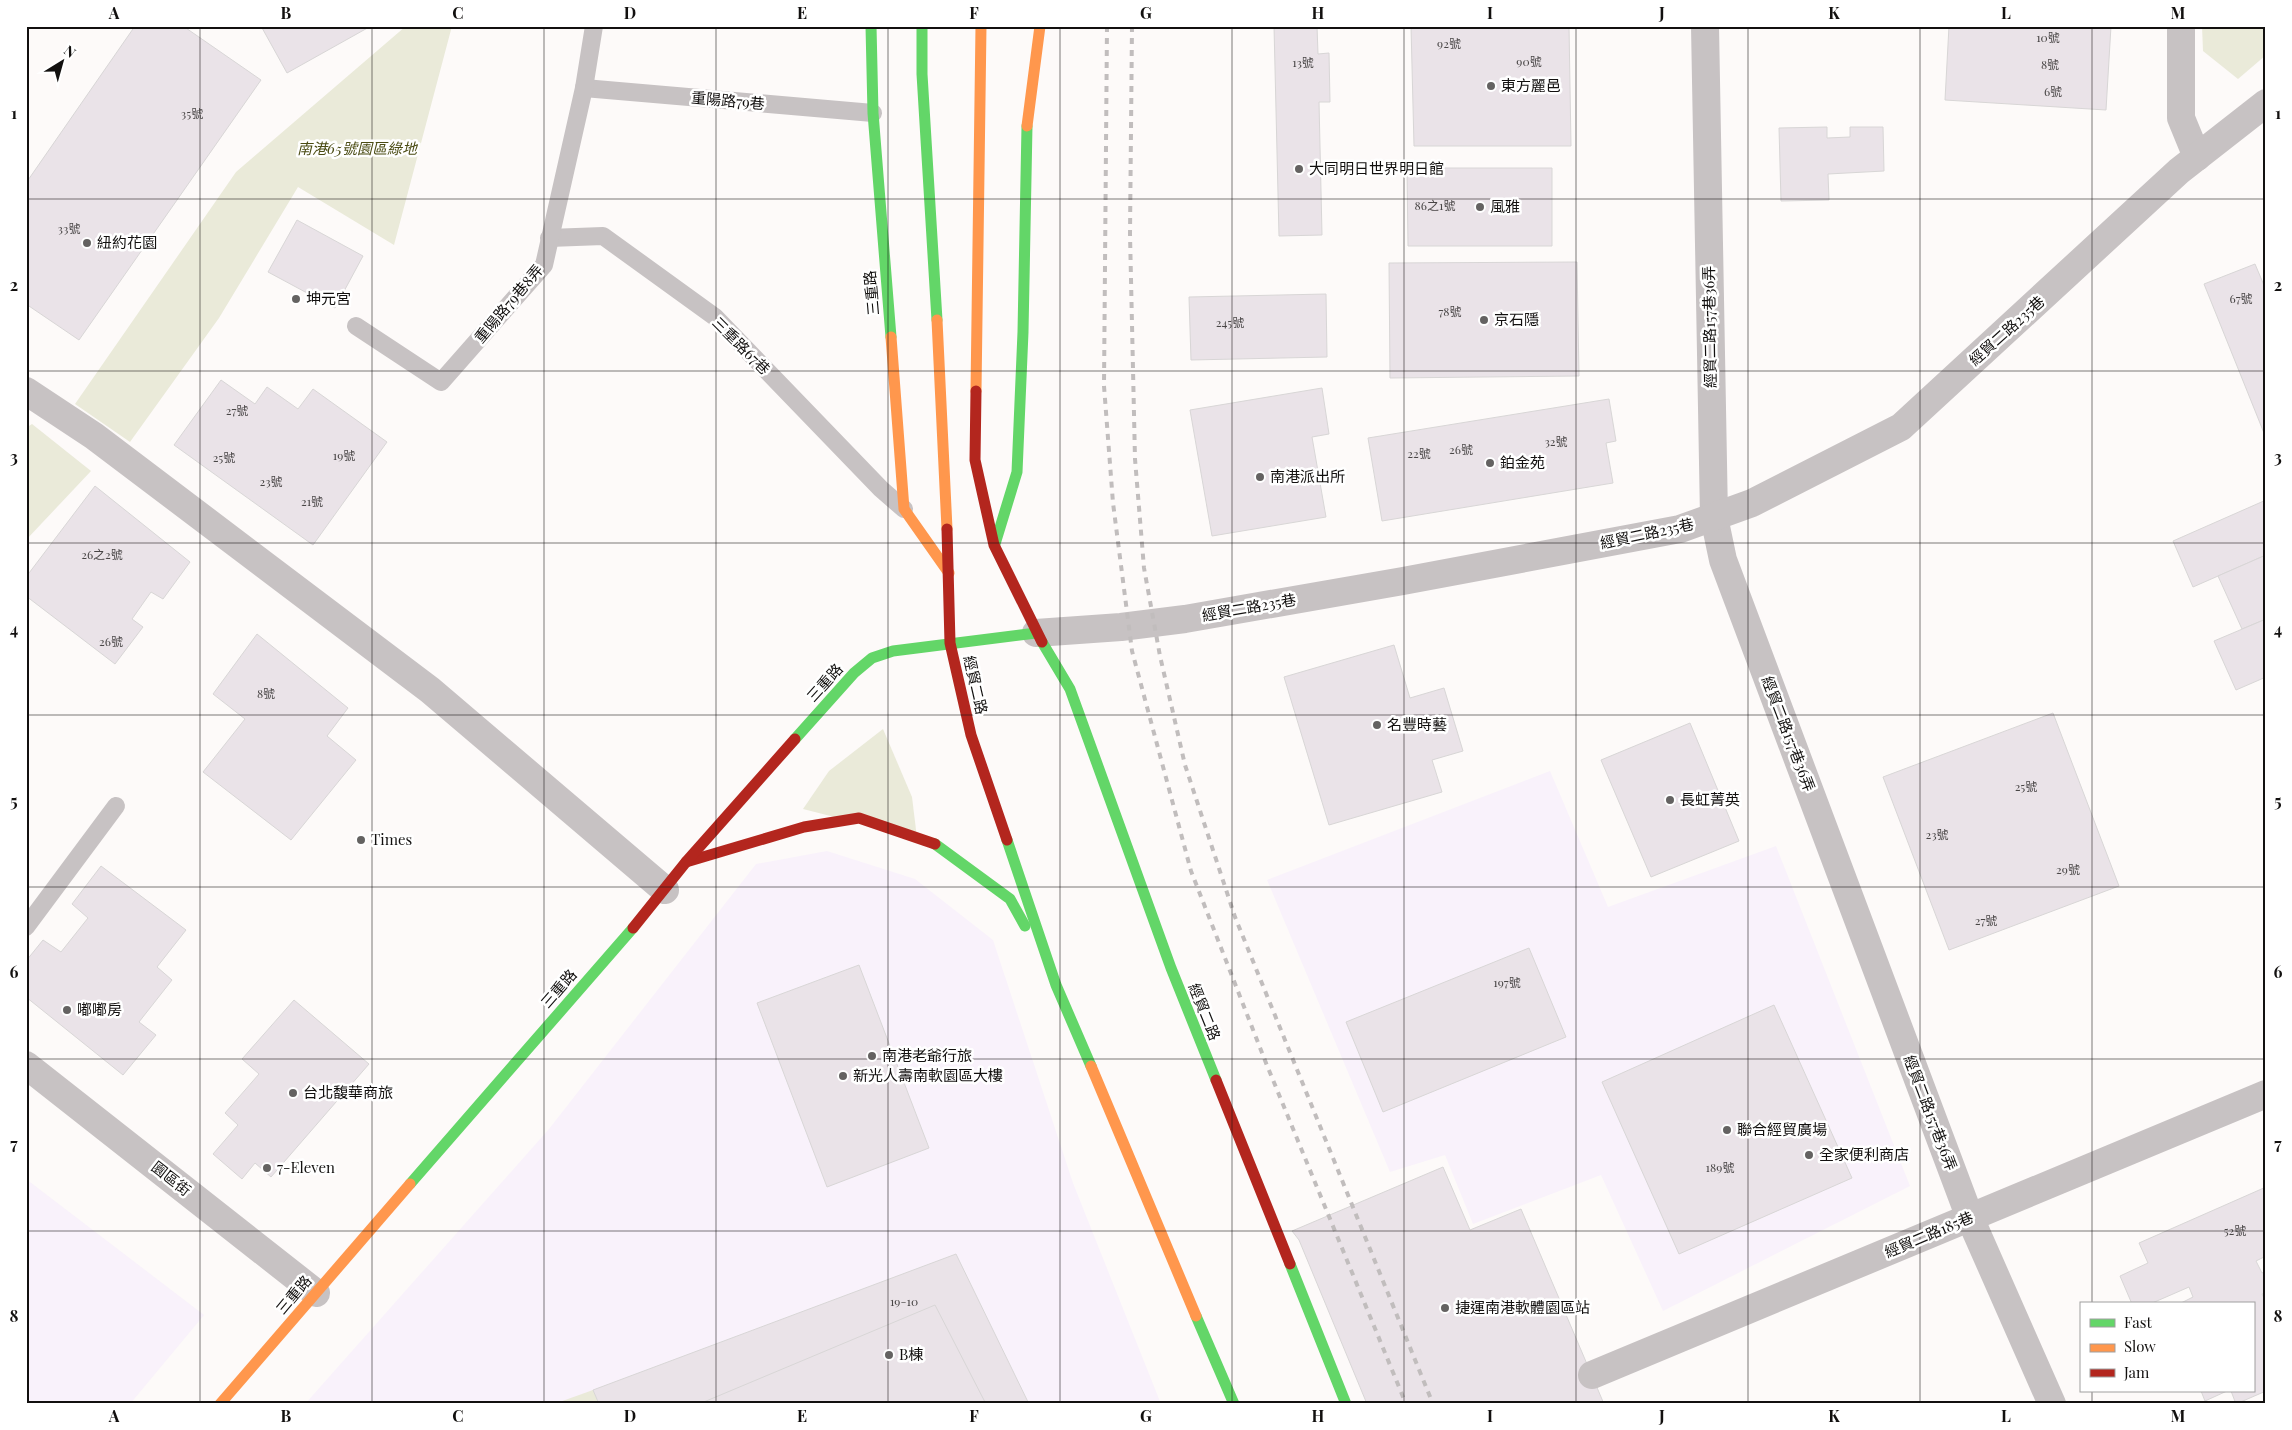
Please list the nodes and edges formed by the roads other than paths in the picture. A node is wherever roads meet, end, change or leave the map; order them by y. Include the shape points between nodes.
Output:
1 (594, 26) edge
2 (872, 26) edge
3 (922, 26) edge
4 (981, 26) edge
5 (1040, 26) edge
6 (1705, 26) edge
7 (2181, 26) edge
8 (584, 88) junction
9 (2266, 103) edge
10 (873, 113) junction
11 (2197, 157) junction
12 (549, 238) junction
13 (356, 326) dead end
14 (26, 391) edge
15 (904, 509) junction
16 (1714, 517) junction
17 (994, 545) junction
18 (948, 573) junction
19 (1036, 633) junction
20 (950, 643) junction
21 (116, 806) dead end
22 (686, 862) junction
23 (664, 890) junction
24 (26, 927) edge
25 (1056, 985) junction
26 (26, 1065) edge
27 (2266, 1094) edge
28 (1970, 1218) junction
29 (316, 1293) junction
30 (1592, 1375) dead end
31 (220, 1404) edge
32 (1234, 1404) edge
33 (1346, 1404) edge
34 (2052, 1404) edge

1 - 8 lane, 重陽路79巷8弄
2 - 10 main road, 三重路
3 - 18 main road, 經貿二路 via 922,74 945,454
4 - 17 main road, 經貿二路 via 975,460
5 - 17 main road via 1026,132 1017,472
6 - 16 street, 經貿二路157巷36弄
7 - 11 street via 2181,118
8 - 10 lane, 重陽路79巷
8 - 12 lane, 重陽路79巷8弄
9 - 11 street, 經貿二路235巷
10 - 15 main road, 三重路
11 - 16 street, 經貿二路235巷 via 1901,427 1752,503
12 - 13 lane, 重陽路79巷8弄 via 544,265 441,382
12 - 15 lane, 三重路67巷 via 603,236 715,318
14 - 23 street via 94,436 430,690
15 - 18 main road
16 - 19 street, 經貿二路235巷 via 1671,531 1185,619 1121,628
16 - 28 street, 經貿二路157巷36弄 via 1723,560
17 - 19 main road, 經貿二路
18 - 20 main road, 經貿二路
19 - 20 main road, 經貿二路235巷
19 - 33 main road, 經貿二路 via 1070,689 1171,968
20 - 22 main road, 三重路 via 893,651 872,658 854,674
20 - 25 main road, 經貿二路 via 971,735
21 - 24 lane
22 - 23 main road, 三重路
22 - 25 main road via 804,827 859,818 908,833 936,844 1010,899
23 - 29 main road, 三重路
25 - 32 main road, 經貿二路
26 - 29 street, 園區街
27 - 28 street, 經貿二路185巷
28 - 30 street, 經貿二路185巷
28 - 34 street, 經貿二路157巷36弄
29 - 31 main road, 三重路

